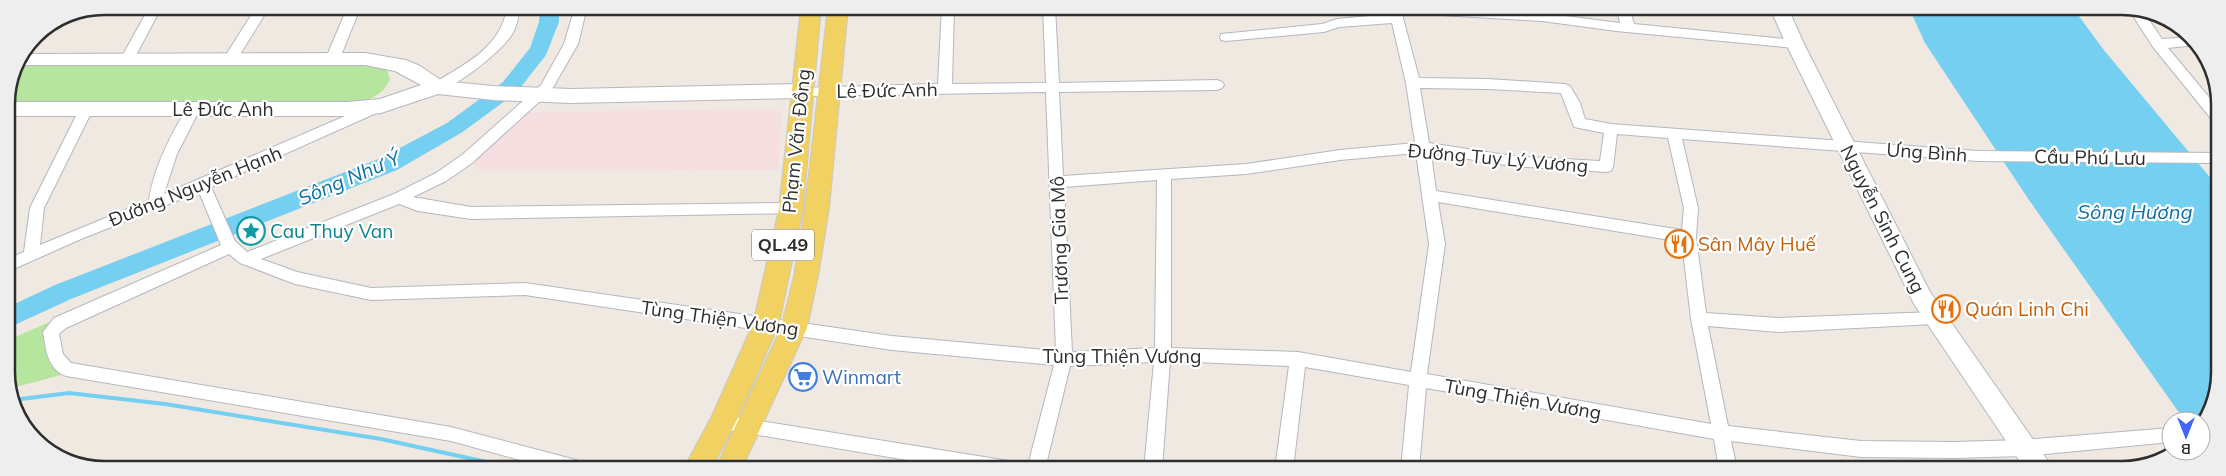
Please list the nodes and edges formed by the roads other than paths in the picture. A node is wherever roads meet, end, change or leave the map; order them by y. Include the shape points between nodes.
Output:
1 (151, 15) edge
2 (258, 15) edge
3 (351, 15) edge
4 (513, 15) edge
5 (580, 15) edge
6 (810, 15) edge
7 (837, 15) edge
8 (948, 15) edge
9 (1049, 15) edge
10 (1382, 15) edge
11 (1400, 15) edge
12 (1529, 15) edge
13 (1625, 15) edge
14 (1782, 15) edge
15 (2140, 17) edge
16 (1628, 28) junction
17 (1226, 37) dead end
18 (2186, 42) edge
19 (1795, 44) junction
20 (2158, 44) junction
21 (231, 58) junction
22 (333, 58) junction
23 (27, 60) edge
24 (127, 60) junction
25 (1413, 83) junction
26 (1217, 85) dead end
27 (437, 87) junction
28 (1053, 87) junction
29 (945, 89) junction
30 (802, 91) junction
31 (830, 91) junction
32 (531, 95) junction
33 (381, 106) junction
34 (15, 109) edge
35 (86, 109) junction
36 (193, 109) junction
37 (2211, 109) edge
38 (1611, 129) junction
39 (1674, 133) junction
40 (1847, 147) junction
41 (1422, 148) junction
42 (1978, 156) joint
43 (2211, 158) edge
44 (1164, 175) junction
45 (1057, 182) junction
46 (206, 192) junction
47 (1430, 195) junction
48 (399, 198) junction
49 (156, 202) junction
50 (791, 209) junction
51 (1689, 237) junction
52 (230, 246) junction
53 (31, 255) junction
54 (245, 259) junction
55 (15, 263) edge
56 (1934, 318) junction
57 (1699, 319) junction
58 (766, 324) junction
59 (794, 328) junction
60 (1164, 354) junction
61 (1064, 359) junction
62 (1298, 359) junction
63 (1418, 380) junction
64 (723, 422) junction
65 (750, 427) junction
66 (1722, 432) junction
67 (2161, 436) edge
68 (2023, 448) junction
69 (550, 461) edge
70 (702, 461) edge
71 (733, 461) edge
72 (960, 461) edge
73 (1038, 461) edge
74 (1153, 461) edge
75 (1285, 461) edge
76 (1411, 461) edge
77 (1727, 461) edge
78 (2032, 461) edge

1 - 24 street
2 - 21 street
3 - 22 street
4 - 27 street via 504,37 483,58
5 - 32 street via 571,44 546,88
6 - 30 main road, Phạm Văn Đồng / QL.49
7 - 31 main road, Phạm Văn Đồng / QL.49
8 - 29 street
9 - 28 street, Trương Gia Mô
10 - 17 street via 1324,28
11 - 25 street
12 - 16 street
13 - 16 street
14 - 19 street, Nguyễn Sinh Cung
15 - 20 street
16 - 19 street
18 - 20 street
19 - 40 street, Nguyễn Sinh Cung
20 - 37 street
21 - 22 street, Lê Đức Anh
21 - 24 street, Lê Đức Anh
22 - 27 street, Lê Đức Anh via 399,65
23 - 24 street, Lê Đức Anh
25 - 38 street via 1564,89 1573,103 1579,123
25 - 41 street
26 - 28 street, Lê Đức Anh
27 - 32 street, Lê Đức Anh
27 - 33 street, Lê Đức Anh
28 - 29 street, Lê Đức Anh
28 - 45 street, Trương Gia Mô
29 - 31 street, Lê Đức Anh
30 - 31 street, Lê Đức Anh
30 - 32 street, Lê Đức Anh
30 - 50 main road, Phạm Văn Đồng / QL.49
31 - 59 main road, Phạm Văn Đồng / QL.49 via 817,208
32 - 48 street via 467,159 441,177
33 - 36 street, Lê Đức Anh via 347,110
33 - 46 street, Đường Nguyễn Hạnh
34 - 35 street, Lê Đức Anh
35 - 36 street, Lê Đức Anh
35 - 53 street via 37,208
36 - 49 street via 158,184
38 - 39 street
38 - 41 street, Đường Tuy Lý Vương via 1606,167 1512,161
39 - 40 street
39 - 51 street via 1691,208
40 - 42 street, Ưng Bình
40 - 56 street, Nguyễn Sinh Cung
41 - 44 street, Đường Tuy Lý Vương via 1340,155 1246,169
41 - 47 street
42 - 43 street, Cầu Phú Lưu
44 - 45 street, Đường Tuy Lý Vương
44 - 60 street
45 - 61 street, Trương Gia Mô
46 - 49 street, Đường Nguyễn Hạnh
46 - 52 street
47 - 51 street
47 - 63 street via 1438,244
48 - 50 street via 418,205 471,213
48 - 54 street
49 - 53 street, Đường Nguyễn Hạnh
50 - 58 main road, Phạm Văn Đồng / QL.49
51 - 57 street
52 - 54 street, Tùng Thiện Vương
52 - 69 street via 60,323 51,332 55,357 66,369 451,434
53 - 55 street, Đường Nguyễn Hạnh
54 - 58 street, Tùng Thiện Vương via 295,278 371,294 525,289
56 - 57 street via 1778,325
56 - 68 street, Nguyễn Sinh Cung
57 - 66 street
58 - 59 street, Tùng Thiện Vương
58 - 64 main road, Phạm Văn Đồng / QL.49
59 - 61 street, Tùng Thiện Vương via 901,344
59 - 65 main road, Phạm Văn Đồng / QL.49
60 - 61 street, Tùng Thiện Vương
60 - 62 street, Tùng Thiện Vương
60 - 74 street
61 - 73 street, Trương Gia Mô
62 - 63 street, Tùng Thiện Vương
62 - 75 street
63 - 66 street, Tùng Thiện Vương
63 - 76 street
64 - 65 street
64 - 70 main road, Phạm Văn Đồng / QL.49
65 - 71 main road, Phạm Văn Đồng / QL.49
65 - 72 street
66 - 68 street, Tùng Thiện Vương via 1861,448
66 - 77 street
67 - 68 street, Tùng Thiện Vương
68 - 78 street, Nguyễn Sinh Cung

